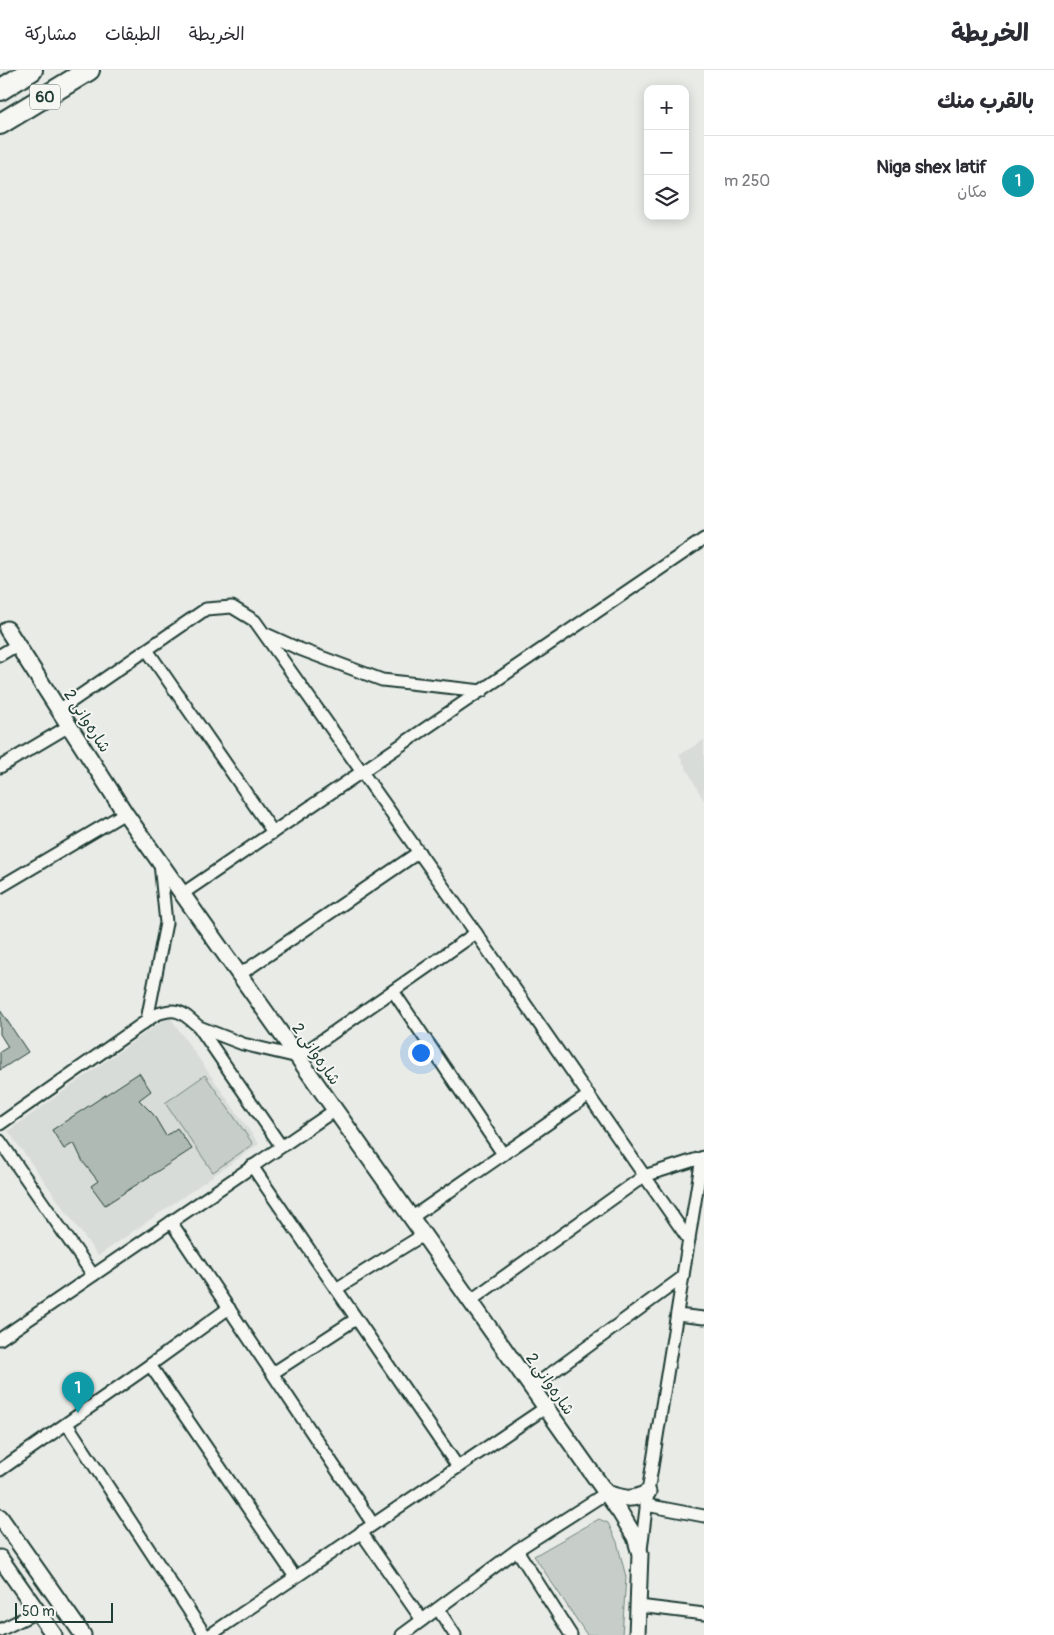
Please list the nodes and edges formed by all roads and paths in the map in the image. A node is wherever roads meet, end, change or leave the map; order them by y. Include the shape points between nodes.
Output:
1 (32, 70) edge
2 (89, 70) edge
3 (0, 90) edge
4 (0, 124) edge
5 (704, 539) edge
6 (7, 629) dead end
7 (264, 633) junction
8 (17, 645) junction
9 (147, 650) junction
10 (0, 655) edge
11 (482, 691) junction
12 (59, 710) junction
13 (68, 726) junction
14 (0, 767) edge
15 (363, 772) junction
16 (125, 813) junction
17 (273, 832) junction
18 (419, 852) junction
19 (160, 863) junction
20 (0, 887) edge
21 (182, 894) junction
22 (476, 933) junction
23 (239, 975) junction
24 (393, 991) junction
25 (147, 1020) junction
26 (199, 1027) junction
27 (298, 1057) junction
28 (589, 1094) junction
29 (335, 1110) junction
30 (0, 1124) edge
31 (0, 1141) edge
32 (281, 1146) junction
33 (503, 1154) junction
34 (703, 1158) edge
35 (252, 1166) junction
36 (644, 1176) junction
37 (698, 1216) edge
38 (411, 1218) junction
39 (171, 1222) junction
40 (423, 1235) junction
41 (689, 1240) junction
42 (92, 1275) junction
43 (683, 1277) junction
44 (336, 1289) junction
45 (470, 1301) junction
46 (229, 1308) junction
47 (677, 1315) junction
48 (704, 1318) edge
49 (356, 1319) junction
50 (0, 1324) edge
51 (4, 1336) edge
52 (150, 1365) junction
53 (273, 1374) junction
54 (531, 1388) junction
55 (545, 1408) junction
56 (67, 1424) junction
57 (458, 1467) junction
58 (0, 1470) edge
59 (606, 1493) junction
60 (647, 1498) junction
61 (704, 1516) edge
62 (0, 1517) edge
63 (374, 1524) junction
64 (361, 1532) junction
65 (517, 1550) junction
66 (640, 1554) junction
67 (0, 1558) edge
68 (296, 1577) junction
69 (638, 1606) junction
70 (438, 1610) junction
71 (38, 1612) junction
72 (704, 1614) edge
73 (422, 1620) junction
74 (0, 1630) edge
75 (54, 1635) edge
76 (83, 1635) edge
77 (205, 1635) edge
78 (210, 1635) edge
79 (402, 1635) edge
80 (456, 1635) edge
81 (571, 1635) edge
82 (637, 1635) edge

1 - 3 highway
2 - 4 highway, 60
5 - 11 street
6 - 8 street, شارەوانی 2
7 - 9 street via 256,621 232,607 206,610
7 - 11 street via 382,680
7 - 15 street
8 - 10 street
8 - 12 street, شارەوانی 2
9 - 12 street
9 - 17 street
11 - 15 street
12 - 13 street, شارەوانی 2
13 - 14 street
13 - 16 street, شارەوانی 2
15 - 17 street
15 - 18 street
16 - 19 street, شارەوانی 2
16 - 20 street
17 - 21 street
18 - 22 street
18 - 23 street
19 - 21 street, شارەوانی 2
19 - 25 street via 166,923
21 - 23 street, شارەوانی 2
22 - 24 street
22 - 28 street
23 - 27 street, شارەوانی 2
24 - 27 street
24 - 33 street
25 - 26 street via 169,1010 184,1014
25 - 30 street
26 - 27 street via 243,1044
26 - 32 street
27 - 29 street, شارەوانی 2
28 - 33 street
28 - 36 street
29 - 32 street
29 - 38 street, شارەوانی 2
31 - 42 street
32 - 35 street
33 - 38 street
34 - 36 street
34 - 37 street
35 - 39 street
35 - 44 street
36 - 41 street
36 - 45 street
37 - 41 street
38 - 40 street, شارەوانی 2
39 - 42 street
39 - 46 street
40 - 44 street
40 - 45 street, شارەوانی 2
41 - 43 street
42 - 51 street
43 - 47 street
43 - 54 street
44 - 49 street
45 - 54 street, شارەوانی 2
46 - 52 street
46 - 53 street
47 - 48 street
47 - 60 street
49 - 53 street
49 - 57 street
50 - 51 street
52 - 56 street
52 - 68 street
53 - 63 street
54 - 55 street, شارەوانی 2
55 - 57 street
55 - 59 street, شارەوانی 2
56 - 58 street
56 - 77 street
57 - 63 street
59 - 60 street via 625,1499
59 - 65 street
59 - 66 street, شارەوانی 2 via 635,1537
60 - 61 street
60 - 66 street
62 - 76 street
63 - 64 street
64 - 68 street
64 - 73 street
65 - 70 street
65 - 81 street
66 - 69 street
67 - 71 street
68 - 78 street
69 - 72 street
69 - 82 street
70 - 73 street
70 - 80 street
71 - 74 street
71 - 75 street
73 - 79 street

